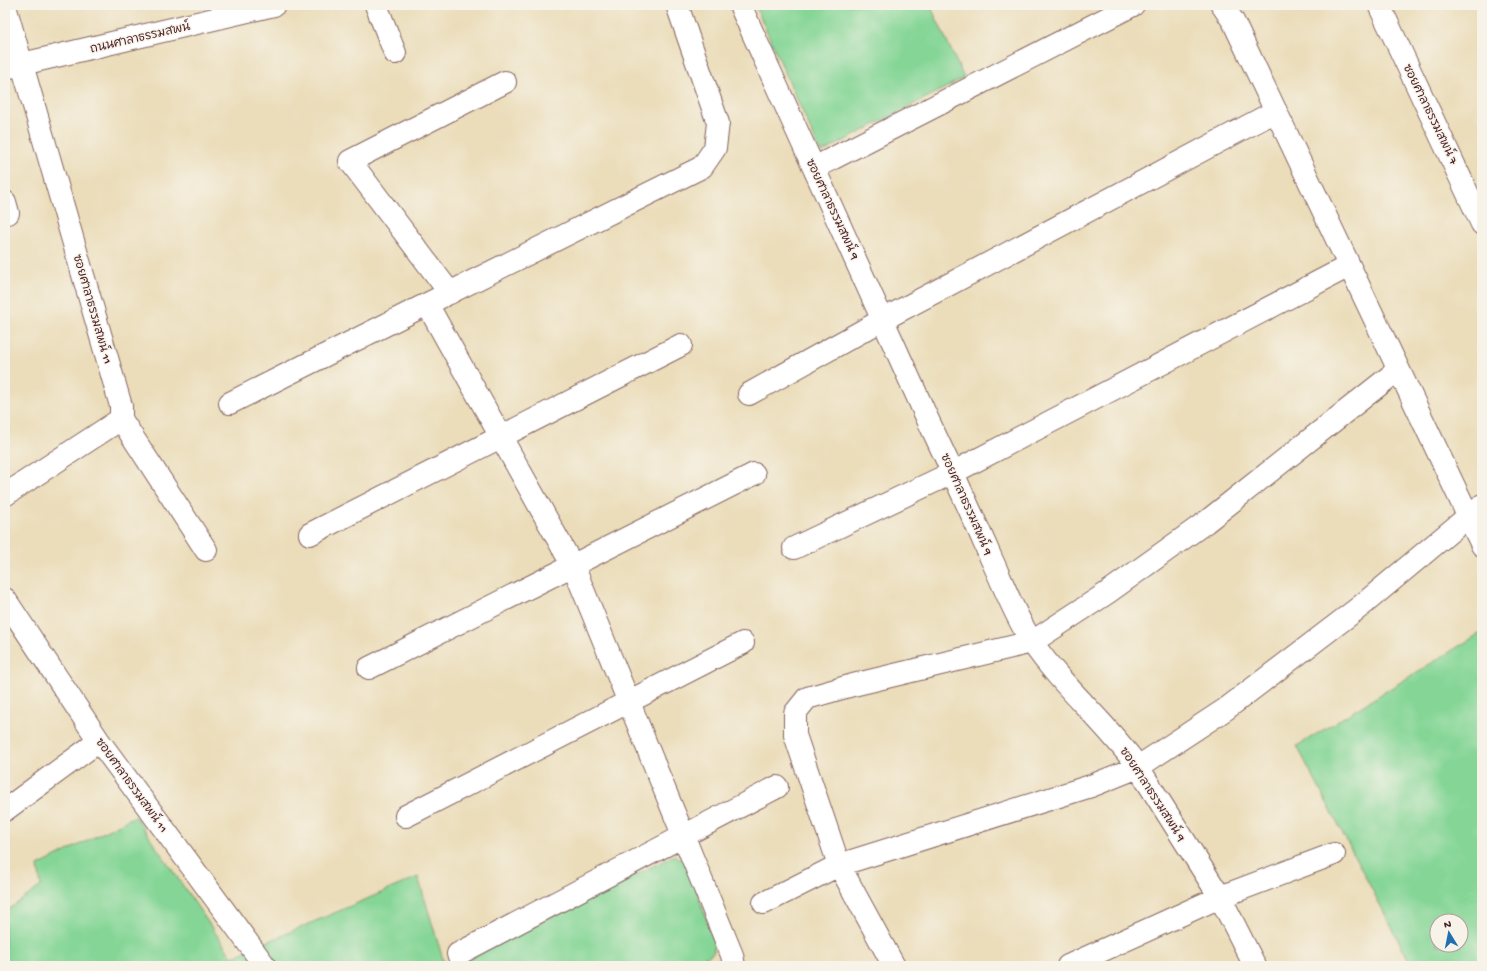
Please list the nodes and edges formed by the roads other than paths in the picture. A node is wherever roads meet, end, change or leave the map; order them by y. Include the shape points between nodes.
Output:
1 (274, 5) edge
2 (376, 5) edge
3 (677, 5) edge
4 (740, 5) edge
5 (1133, 5) edge
6 (1222, 5) edge
7 (1379, 5) edge
8 (5, 6) edge
9 (395, 52) dead end
10 (13, 67) edge
11 (506, 82) dead end
12 (1276, 111) junction
13 (814, 168) junction
14 (1482, 224) edge
15 (1349, 266) junction
16 (450, 293) junction
17 (426, 304) junction
18 (884, 319) junction
19 (681, 345) dead end
20 (1398, 370) junction
21 (749, 394) dead end
22 (230, 402) dead end
23 (121, 419) junction
24 (501, 437) junction
25 (954, 472) junction
26 (754, 474) dead end
27 (5, 495) edge
28 (1475, 511) edge
29 (310, 534) dead end
30 (1482, 545) edge
31 (794, 548) dead end
32 (206, 550) dead end
33 (572, 565) junction
34 (7, 606) edge
35 (1032, 642) junction
36 (743, 643) dead end
37 (369, 668) dead end
38 (629, 702) junction
39 (99, 741) junction
40 (1138, 767) junction
41 (777, 787) dead end
42 (5, 810) edge
43 (406, 816) dead end
44 (684, 836) junction
45 (1334, 854) dead end
46 (839, 865) junction
47 (1220, 897) junction
48 (764, 903) dead end
49 (458, 954) dead end
50 (731, 965) edge
51 (265, 966) edge
52 (894, 966) edge
53 (1068, 966) edge
54 (1255, 966) edge

1 - 10 street, ถนนศาลาธรรมสพน์
2 - 9 street
3 - 16 street via 718,123 715,148 702,167
4 - 13 street, ซอยศาลาธรรมสพน์ 9
5 - 13 street
6 - 12 street via 1233,21
7 - 14 street, ซอยศาลาธรรมสพน์ 7
8 - 10 street, ซอยศาลาธรรมสพน์ 11
10 - 23 street, ซอยศาลาธรรมสพน์ 11 via 121,406
11 - 16 street via 350,161
12 - 15 street
12 - 18 street
13 - 18 street, ซอยศาลาธรรมสพน์ 9
15 - 20 street
15 - 25 street
16 - 17 street
17 - 22 street
17 - 24 street
18 - 21 street
18 - 25 street, ซอยศาลาธรรมสพน์ 9 via 928,420
19 - 24 street
20 - 28 street
20 - 35 street via 1206,522 1107,593
23 - 27 street
23 - 32 street
24 - 29 street
24 - 33 street
25 - 31 street
25 - 35 street, ซอยศาลาธรรมสพน์ 9 via 1016,614
26 - 33 street
28 - 30 street
28 - 40 street via 1361,606 1226,709
33 - 37 street
33 - 38 street
34 - 39 street, ซอยศาลาธรรมสพน์ 11
35 - 40 street, ซอยศาลาธรรมสพน์ 9
35 - 46 street via 807,698 795,713 795,735
36 - 38 street
38 - 43 street
38 - 44 street
39 - 42 street
39 - 51 street, ซอยศาลาธรรมสพน์ 11
40 - 46 street via 1091,786
40 - 47 street, ซอยศาลาธรรมสพน์ 9
41 - 44 street
44 - 49 street
44 - 50 street via 732,955
45 - 47 street
46 - 48 street
46 - 52 street
47 - 53 street
47 - 54 street, ซอยศาลาธรรมสพน์ 9

